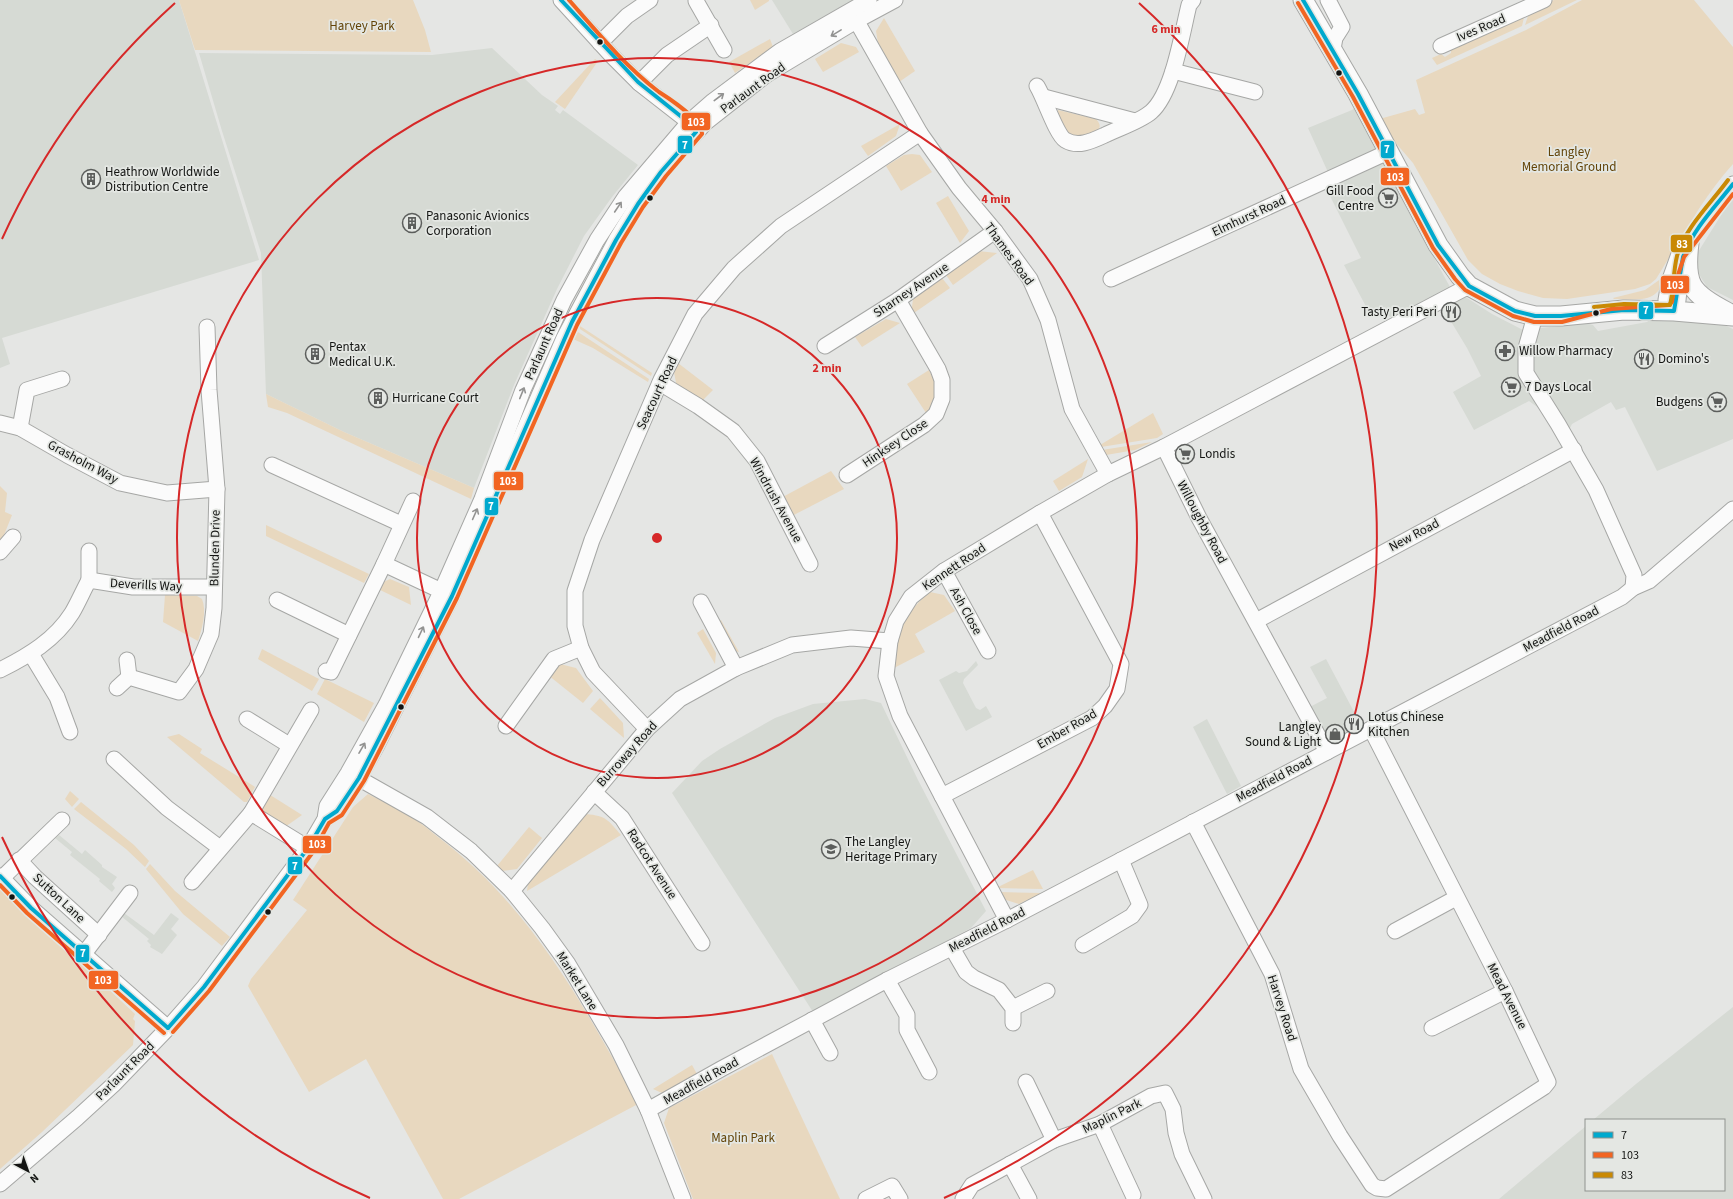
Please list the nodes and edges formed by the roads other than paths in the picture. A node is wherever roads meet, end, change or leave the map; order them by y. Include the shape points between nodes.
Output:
1 (561, 0) edge
2 (650, 0) edge
3 (869, 0) edge
4 (895, 0) edge
5 (1193, 0) edge
6 (1328, 0) edge
7 (1544, 0) edge
8 (696, 1) edge
9 (1304, 2) edge
10 (853, 16) junction
11 (711, 25) junction
12 (600, 43) junction
13 (1334, 44) junction
14 (1441, 46) dead end
15 (724, 50) dead end
16 (1173, 71) junction
17 (639, 83) junction
18 (1255, 92) dead end
19 (1135, 121) junction
20 (693, 127) junction
21 (920, 134) junction
22 (1388, 152) junction
23 (1733, 184) edge
24 (995, 231) junction
25 (1689, 243) junction
26 (1111, 279) dead end
27 (1469, 286) junction
28 (898, 300) junction
29 (1706, 301) junction
30 (1673, 304) junction
31 (1732, 315) edge
32 (1535, 316) junction
33 (207, 327) dead end
34 (825, 346) dead end
35 (62, 379) dead end
36 (660, 383) junction
37 (0, 423) edge
38 (20, 428) junction
39 (1164, 447) junction
40 (1574, 450) junction
41 (272, 465) dead end
42 (1108, 474) junction
43 (846, 475) dead end
44 (217, 490) junction
45 (413, 501) dead end
46 (1733, 509) edge
47 (1040, 513) junction
48 (401, 524) junction
49 (13, 537) dead end
50 (0, 552) edge
51 (89, 552) dead end
52 (384, 564) junction
53 (810, 564) dead end
54 (944, 571) junction
55 (89, 580) junction
56 (214, 587) junction
57 (1633, 588) junction
58 (447, 594) junction
59 (277, 600) dead end
60 (700, 602) dead end
61 (1256, 621) junction
62 (349, 635) junction
63 (890, 641) junction
64 (581, 648) junction
65 (988, 651) dead end
66 (31, 654) junction
67 (127, 660) dead end
68 (736, 668) junction
69 (0, 670) edge
70 (326, 671) dead end
71 (129, 676) junction
72 (117, 688) dead end
73 (311, 710) dead end
74 (247, 719) dead end
75 (506, 726) dead end
76 (647, 729) junction
77 (1371, 729) junction
78 (70, 732) dead end
79 (289, 745) junction
80 (1327, 752) junction
81 (114, 759) dead end
82 (353, 776) junction
83 (594, 792) junction
84 (942, 796) junction
85 (251, 813) junction
86 (62, 820) dead end
87 (1193, 822) junction
88 (220, 848) junction
89 (308, 848) junction
90 (19, 860) junction
91 (1121, 860) junction
92 (1, 877) edge
93 (192, 882) dead end
94 (512, 890) junction
95 (130, 893) dead end
96 (1456, 898) junction
97 (1007, 920) junction
98 (1396, 931) dead end
99 (99, 935) junction
100 (702, 943) dead end
101 (1083, 945) dead end
102 (952, 948) junction
103 (83, 955) junction
104 (887, 980) junction
105 (1505, 991) junction
106 (1047, 992) dead end
107 (1013, 1008) junction
108 (812, 1020) junction
109 (1013, 1024) dead end
110 (168, 1028) junction
111 (1432, 1028) dead end
112 (830, 1053) dead end
113 (929, 1072) dead end
114 (1026, 1082) dead end
115 (648, 1110) junction
116 (1100, 1124) junction
117 (1054, 1140) junction
118 (1010, 1164) junction
119 (0, 1184) edge
120 (1377, 1188) joint
121 (1133, 1196) dead end
122 (683, 1199) edge
123 (866, 1199) edge
124 (900, 1199) edge
125 (963, 1199) edge
126 (1029, 1199) edge
127 (1204, 1199) edge

1 - 12 street
2 - 12 street via 627,16
3 - 10 street, Parlaunt Road
4 - 10 street, Parlaunt Road
5 - 16 street via 1189,5
6 - 13 street via 1342,27
7 - 14 street, Ives Road
8 - 11 street
9 - 13 main road
10 - 20 street, Parlaunt Road via 768,59 713,101
10 - 21 street, Thames Road
11 - 15 street
11 - 17 street via 667,55
12 - 17 street
13 - 22 main road
16 - 18 street
16 - 19 street via 1162,98 1151,112
17 - 20 street
19 - 19 street via 1087,143 1073,143 1063,139 1052,120 1041,91
20 - 58 street, Parlaunt Road via 626,196 597,240 564,300 523,390
21 - 24 street, Thames Road via 959,188
21 - 36 street, Seacourt Road via 781,226 734,268 695,314
22 - 26 street, Elmhurst Road
22 - 27 main road via 1438,245
23 - 25 street
24 - 28 street, Sharney Avenue
24 - 42 street, Thames Road via 1030,279 1048,320 1072,409
25 - 29 main road via 1687,260 1690,282
25 - 30 street
27 - 32 main road via 1515,311
27 - 39 street
28 - 34 street, Sharney Avenue
28 - 43 street, Hinksey Close via 938,369 942,380 942,399 936,414 924,425
29 - 30 main road
29 - 31 main road
30 - 31 main road
30 - 32 main road via 1610,303 1561,316
32 - 40 street via 1526,348 1526,373
33 - 44 street, Blunden Drive via 208,390
35 - 38 street via 27,390
36 - 53 street, Windrush Avenue via 733,431 757,461
36 - 64 street, Seacourt Road via 592,540 575,591 575,626
37 - 38 street, Grasholm Way
38 - 44 street, Grasholm Way via 120,483 167,493
39 - 42 street, Kennett Road
39 - 61 street, Willoughby Road via 1199,518
40 - 57 street via 1596,490 1634,575
40 - 61 street, New Road
41 - 48 street
42 - 47 street, Kennett Road
44 - 56 street, Blunden Drive
45 - 48 street
46 - 57 street, Meadfield Road via 1649,581
47 - 54 street, Kennett Road
47 - 84 street, Ember Road via 1121,664 1117,689 1105,706 1092,718
48 - 52 street
49 - 50 street
51 - 55 street
52 - 58 street
52 - 62 street
54 - 63 street, Kennett Road via 911,596 896,621
54 - 65 street, Ash Close
55 - 56 street, Deverills Way via 132,587
55 - 66 street via 72,614 48,641
56 - 71 street, Blunden Drive via 211,634 196,669 179,692
57 - 77 street, Meadfield Road via 1622,598
58 - 82 street, Parlaunt Road via 376,747
59 - 62 street
60 - 68 street
61 - 80 street, Willoughby Road
62 - 70 street via 331,672
63 - 68 street, Burroway Road via 851,638 792,645
63 - 84 street, Kennett Road via 886,676 900,716
64 - 75 street via 554,659
64 - 76 street, Seacourt Road via 593,672
66 - 69 street
66 - 78 street via 57,697
67 - 71 street
68 - 76 street, Burroway Road via 680,699
71 - 72 street
73 - 79 street
74 - 79 street
76 - 83 street, Burroway Road
77 - 80 street, Meadfield Road
77 - 96 street, Mead Avenue
79 - 85 street
80 - 87 street, Meadfield Road
81 - 88 street via 167,808
82 - 89 street, Parlaunt Road via 337,811 325,819
82 - 94 street, Market Lane via 427,817 470,851
83 - 94 street, Burroway Road
83 - 100 street, Radcot Avenue via 622,818
84 - 97 street, Kennett Road
85 - 88 street
85 - 89 street
86 - 90 street, Sutton Lane
87 - 91 street, Meadfield Road
87 - 120 street, Harvey Road via 1272,974 1301,1069 1340,1136 1372,1185
88 - 93 street
89 - 110 street, Parlaunt Road via 204,987
90 - 92 street, Sutton Lane
90 - 99 street, Sutton Lane
91 - 97 street, Meadfield Road
91 - 101 street via 1140,905 1132,916
92 - 103 street, Sutton Lane
94 - 115 street, Market Lane via 568,964 616,1045
95 - 99 street
96 - 98 street
96 - 105 street, Mead Avenue
97 - 102 street, Meadfield Road
99 - 103 street
102 - 104 street, Meadfield Road
102 - 107 street via 966,972 999,990
103 - 110 street, Sutton Lane
104 - 108 street, Meadfield Road
104 - 113 street via 907,1015 907,1030
105 - 111 street
105 - 120 street, Mead Avenue via 1548,1082 1386,1189
106 - 107 street
107 - 109 street
108 - 112 street
108 - 115 street, Meadfield Road
110 - 119 street, Parlaunt Road via 113,1085
114 - 117 street
115 - 122 street, Market Lane
116 - 117 street, Maplin Park
116 - 121 street
116 - 127 street, Maplin Park via 1151,1096 1165,1093 1173,1109 1182,1154
117 - 118 street, Maplin Park
118 - 125 street, Maplin Park via 972,1185
118 - 126 street
123 - 124 street via 892,1186

